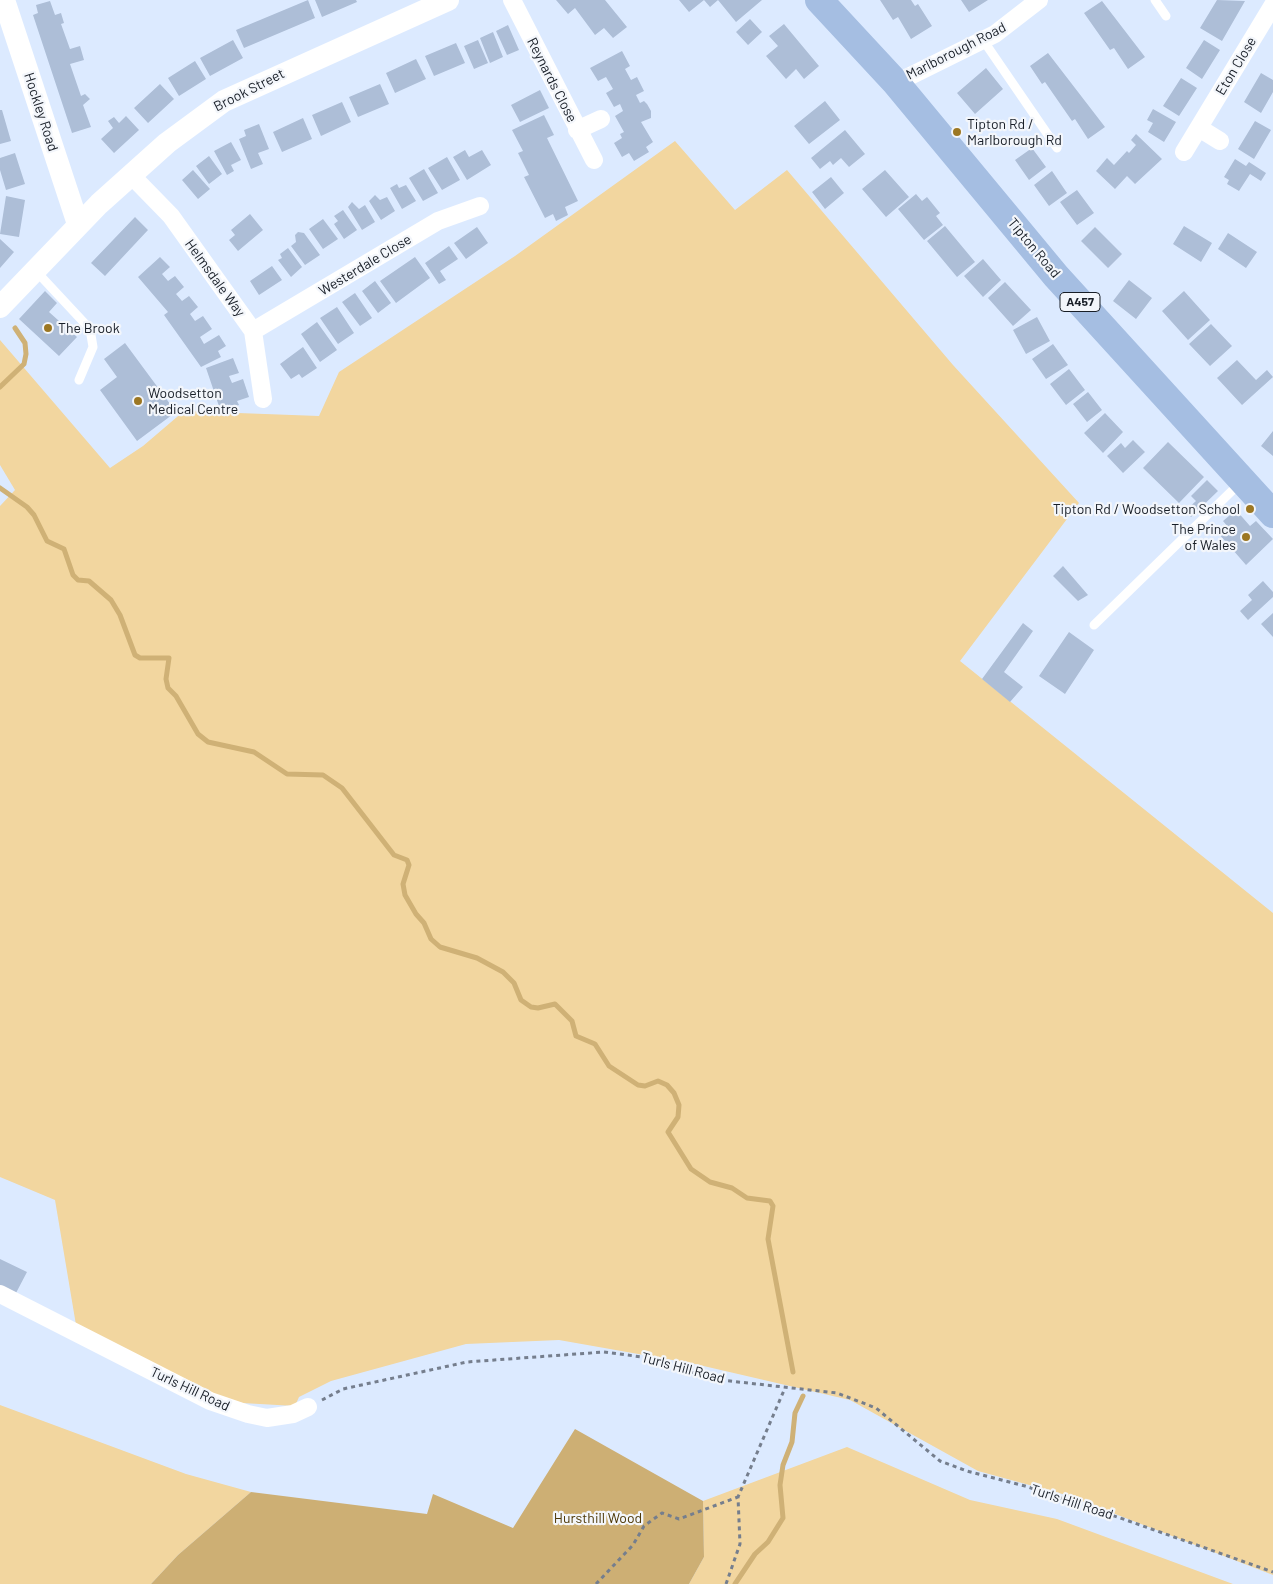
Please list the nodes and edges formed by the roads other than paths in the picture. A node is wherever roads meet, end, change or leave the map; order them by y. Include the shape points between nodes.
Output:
1 (4, 0) edge
2 (448, 0) edge
3 (512, 0) edge
4 (819, 0) edge
5 (1039, 0) edge
6 (1155, 0) edge
7 (1273, 5) edge
8 (1166, 16) dead end
9 (983, 40) junction
10 (896, 83) junction
11 (601, 120) dead end
12 (1200, 128) junction
13 (577, 130) junction
14 (1220, 141) dead end
15 (1057, 148) dead end
16 (1184, 152) dead end
17 (594, 160) dead end
18 (131, 175) junction
19 (480, 206) dead end
20 (78, 224) junction
21 (35, 270) junction
22 (0, 308) edge
23 (253, 331) junction
24 (78, 380) dead end
25 (263, 399) dead end
26 (1243, 481) junction
27 (1273, 514) edge
28 (1094, 625) dead end
29 (0, 1294) edge
30 (308, 1407) road end

1 - 20 street, Hockley Road
2 - 18 street, Brook Street via 224,101 167,143
3 - 13 street, Reynards Close
4 - 10 main road, Tipton Road / A457
5 - 9 street, Marlborough Road
6 - 8 lane
7 - 12 street, Eton Close
9 - 10 street, Marlborough Road
9 - 15 lane
10 - 26 main road, Tipton Road / A457 via 1056,276
11 - 13 street
12 - 14 street
12 - 16 street, Eton Close
13 - 17 street, Reynards Close
18 - 20 street, Brook Street
18 - 23 street, Helmsdale Way via 171,216
19 - 23 street, Westerdale Close via 438,221
20 - 21 street, Brook Street
21 - 22 street, Brook Street
21 - 24 lane via 90,329 93,347
23 - 25 street, Helmsdale Way
26 - 27 main road, Tipton Road / A457
26 - 28 lane
29 - 30 street, Turls Hill Road via 210,1401 267,1418 293,1414

